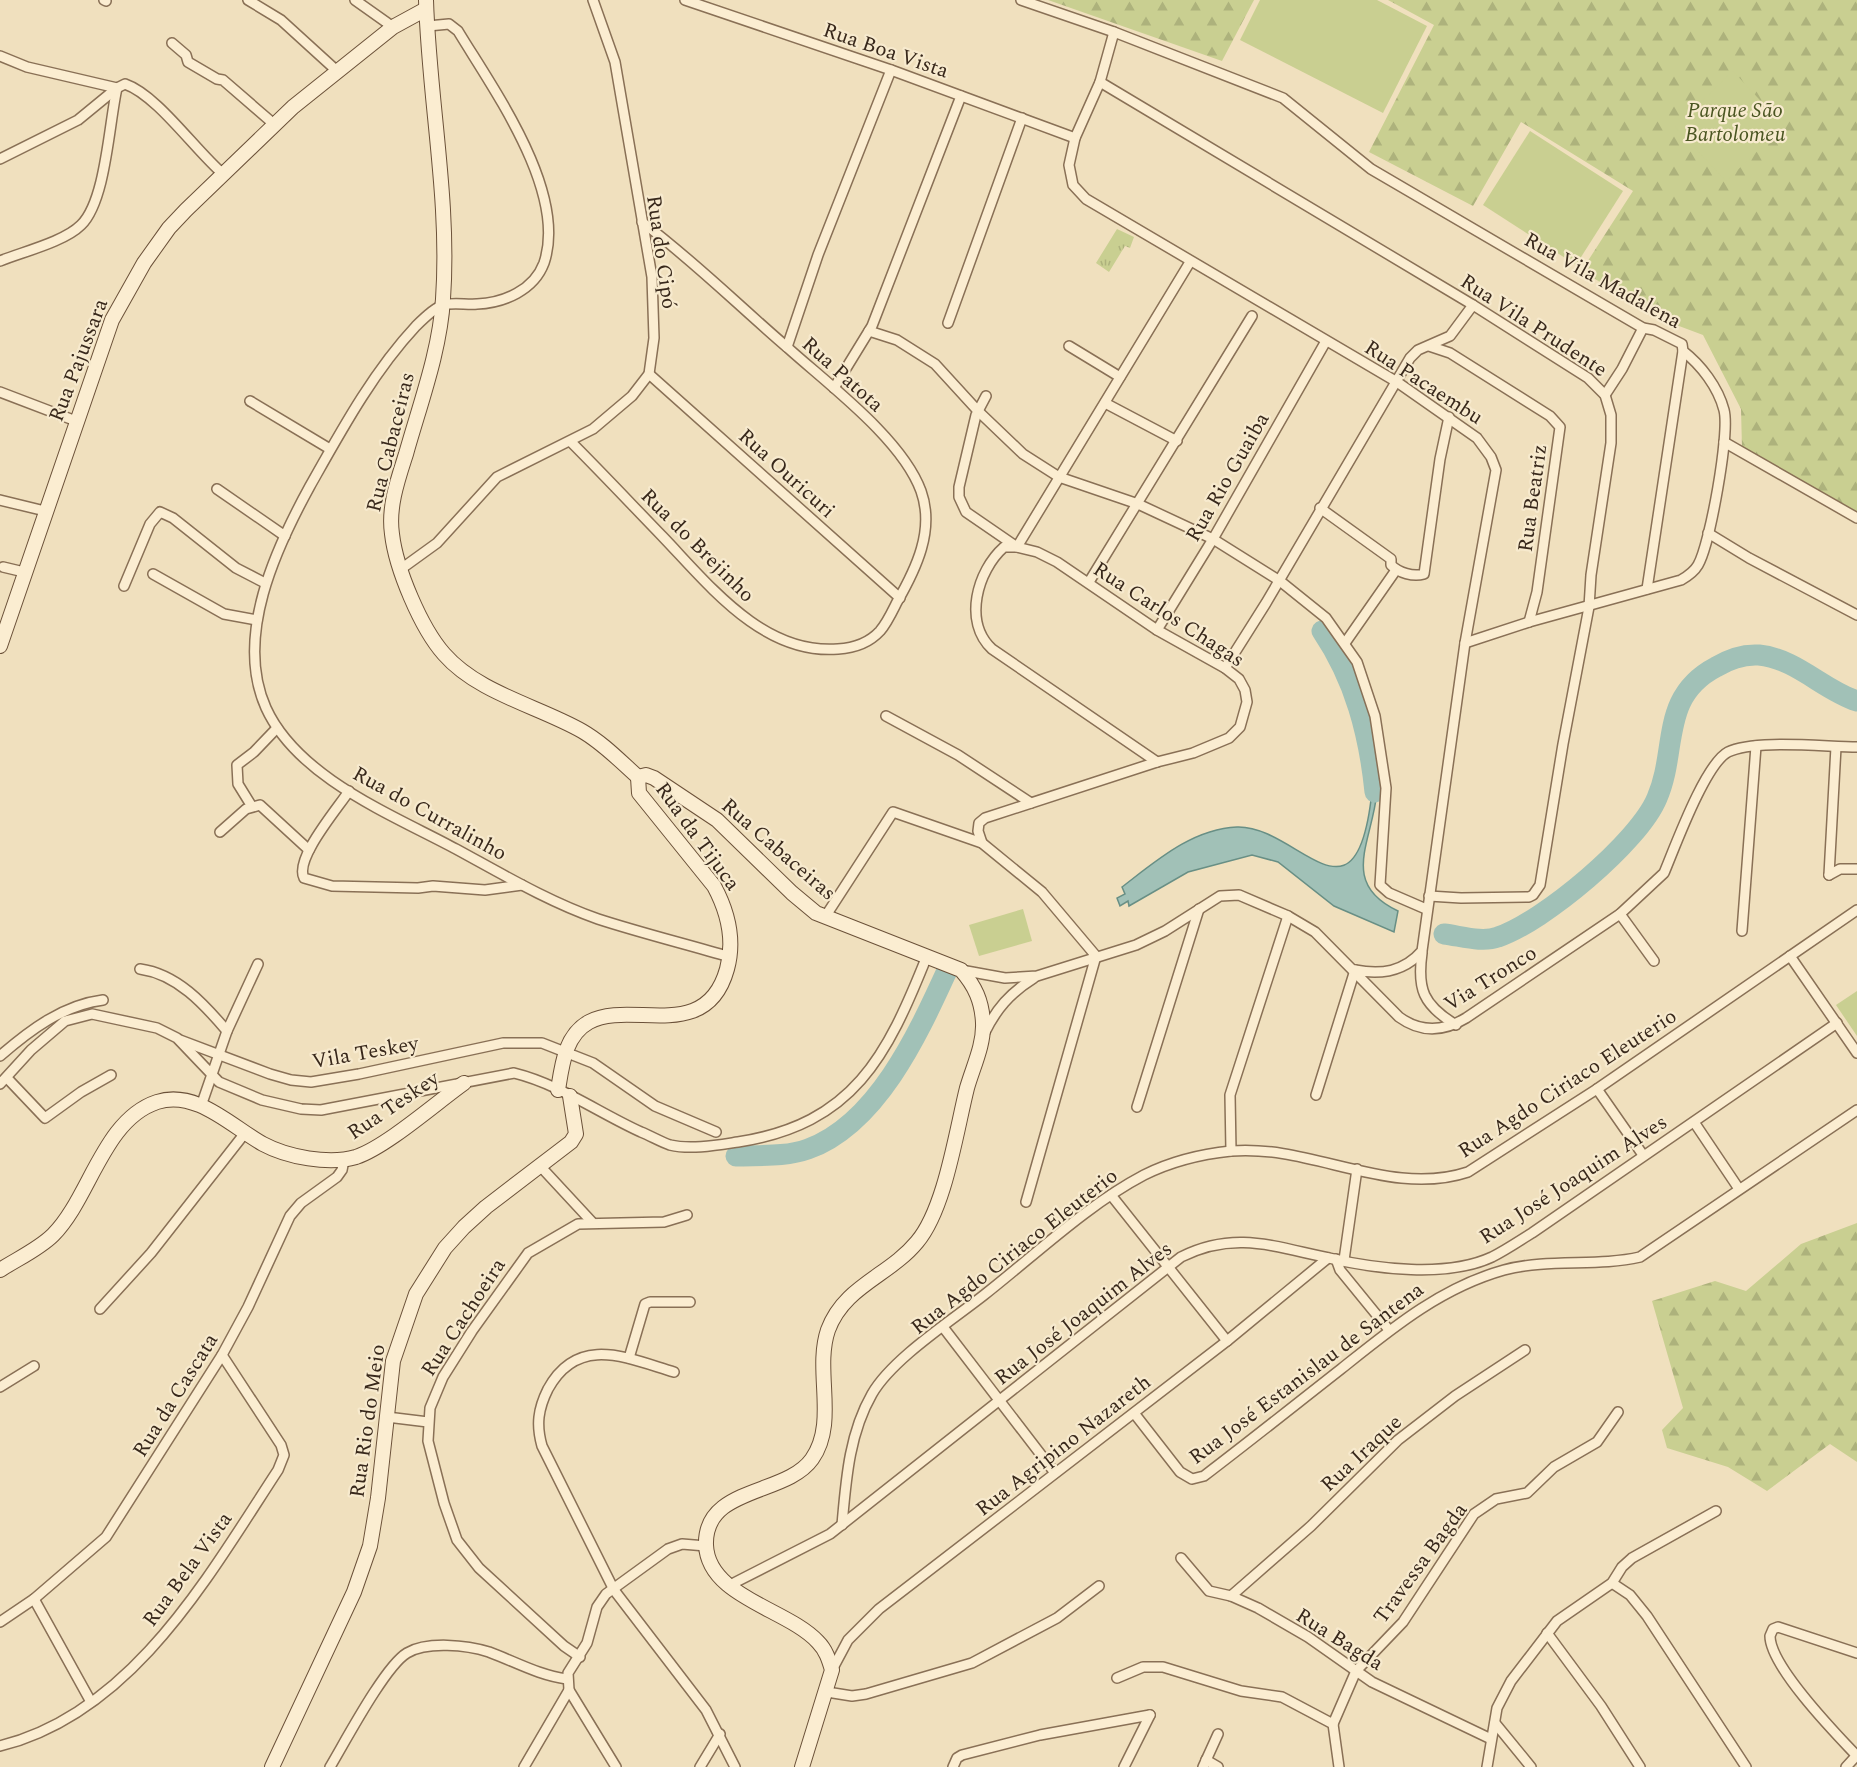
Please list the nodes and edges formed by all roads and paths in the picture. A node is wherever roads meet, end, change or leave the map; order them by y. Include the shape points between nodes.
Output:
1 (248, 0) edge
2 (355, 0) edge
3 (594, 0) edge
4 (685, 0) edge
5 (1021, 0) edge
6 (426, 5) edge
7 (428, 26) junction
8 (393, 27) junction
9 (1114, 32) junction
10 (172, 43) dead end
11 (0, 56) edge
12 (891, 70) junction
13 (337, 72) junction
14 (1100, 82) junction
15 (117, 87) junction
16 (961, 96) junction
17 (1022, 118) junction
18 (274, 125) junction
19 (1075, 138) junction
20 (0, 159) edge
21 (223, 174) junction
22 (642, 222) junction
23 (0, 261) edge
24 (1190, 262) junction
25 (442, 305) junction
26 (1473, 305) junction
27 (1252, 316) dead end
28 (948, 323) dead end
29 (1643, 328) junction
30 (869, 331) junction
31 (1326, 341) junction
32 (1069, 346) dead end
33 (1428, 346) junction
34 (787, 347) junction
35 (1683, 351) junction
36 (650, 374) junction
37 (1120, 377) junction
38 (1397, 382) junction
39 (834, 388) junction
40 (0, 392) edge
41 (1605, 395) junction
42 (986, 396) dead end
43 (250, 401) dead end
44 (1105, 404) junction
45 (978, 411) junction
46 (1449, 417) junction
47 (72, 420) junction
48 (1177, 441) junction
49 (571, 442) junction
50 (1724, 442) junction
51 (330, 450) junction
52 (1059, 477) junction
53 (216, 489) dead end
54 (0, 500) edge
55 (1138, 504) junction
56 (1320, 508) junction
57 (45, 511) junction
58 (1857, 518) edge
59 (1708, 533) junction
60 (285, 536) junction
61 (1213, 538) junction
62 (1017, 547) junction
63 (3, 567) dead end
64 (401, 569) junction
65 (1396, 570) junction
66 (24, 572) junction
67 (153, 574) dead end
68 (1280, 580) junction
69 (1089, 582) junction
70 (265, 583) junction
71 (123, 586) dead end
72 (1647, 589) junction
73 (900, 598) junction
74 (1589, 607) junction
75 (1857, 615) edge
76 (257, 620) junction
77 (1528, 622) junction
78 (1157, 630) junction
79 (2, 631) edge
80 (1345, 643) junction
81 (1465, 643) junction
82 (0, 646) edge
83 (1225, 668) junction
84 (886, 716) dead end
85 (277, 728) junction
86 (1756, 746) junction
87 (1836, 747) junction
88 (1857, 747) edge
89 (1157, 762) junction
90 (638, 777) junction
91 (349, 791) junction
92 (1031, 803) junction
93 (251, 806) junction
94 (220, 832) dead end
95 (982, 843) junction
96 (309, 850) junction
97 (1857, 869) edge
98 (522, 885) junction
99 (1429, 896) junction
100 (1199, 909) junction
101 (1426, 909) junction
102 (1857, 910) edge
103 (1620, 914) junction
104 (1288, 916) junction
105 (825, 917) junction
106 (1742, 932) dead end
107 (1422, 951) junction
108 (927, 956) junction
109 (1096, 956) junction
110 (1790, 956) junction
111 (730, 957) junction
112 (1654, 961) dead end
113 (258, 964) dead end
114 (140, 969) dead end
115 (961, 970) junction
116 (1355, 970) junction
117 (1037, 976) junction
118 (103, 1000) dead end
119 (1837, 1023) junction
120 (1456, 1024) junction
121 (227, 1031) junction
122 (177, 1038) junction
123 (982, 1039) junction
124 (564, 1052) junction
125 (1857, 1053) edge
126 (219, 1055) junction
127 (0, 1056) edge
128 (111, 1076) dead end
129 (211, 1076) junction
130 (3, 1081) edge
131 (464, 1083) junction
132 (1597, 1089) junction
133 (564, 1093) junction
134 (1316, 1095) dead end
135 (201, 1106) junction
136 (1137, 1107) dead end
137 (1857, 1110) edge
138 (1694, 1122) junction
139 (716, 1132) dead end
140 (245, 1133) junction
141 (1231, 1151) junction
142 (1643, 1155) junction
143 (344, 1160) junction
144 (541, 1167) junction
145 (1357, 1169) junction
146 (1739, 1189) junction
147 (1111, 1195) junction
148 (1026, 1202) dead end
149 (687, 1215) dead end
150 (592, 1222) junction
151 (1336, 1259) junction
152 (1168, 1265) junction
153 (0, 1270) edge
154 (690, 1302) dead end
155 (100, 1309) dead end
156 (943, 1327) junction
157 (1389, 1330) junction
158 (1227, 1341) junction
159 (1525, 1350) dead end
160 (222, 1355) junction
161 (629, 1358) junction
162 (34, 1366) dead end
163 (674, 1372) dead end
164 (0, 1388) edge
165 (1000, 1400) junction
166 (1618, 1412) dead end
167 (1134, 1413) junction
168 (387, 1418) junction
169 (428, 1422) junction
170 (1055, 1473) junction
171 (1716, 1511) dead end
172 (842, 1525) junction
173 (706, 1546) junction
174 (1181, 1558) dead end
175 (1612, 1583) junction
176 (728, 1586) junction
177 (1099, 1586) dead end
178 (614, 1590) junction
179 (1231, 1596) junction
180 (34, 1599) junction
181 (0, 1622) edge
182 (1547, 1634) junction
183 (1857, 1653) edge
184 (580, 1657) junction
185 (832, 1670) junction
186 (1356, 1671) junction
187 (1117, 1678) dead end
188 (567, 1679) junction
189 (569, 1690) junction
190 (827, 1692) junction
191 (91, 1702) junction
192 (1494, 1723) junction
193 (1333, 1724) junction
194 (720, 1734) junction
195 (1218, 1734) dead end
196 (1491, 1739) junction
197 (0, 1746) edge
198 (1857, 1755) edge
199 (1204, 1764) edge
200 (272, 1767) edge
201 (330, 1767) edge
202 (524, 1767) edge
203 (616, 1767) edge
204 (700, 1767) edge
205 (735, 1767) edge
206 (802, 1767) edge
207 (953, 1767) edge
208 (1124, 1767) edge
209 (1218, 1767) edge
210 (1339, 1767) edge
211 (1487, 1767) edge
212 (1532, 1767) edge
213 (1640, 1767) edge
214 (1746, 1767) edge
215 (1846, 1767) edge

1 - 13 street via 281,20
2 - 8 street
3 - 22 street, Rua do Cipó via 615,62
4 - 12 street, Rua Boa Vista
5 - 9 street, Rua Vila Madalena
6 - 7 main road, Rua Cabaceiras
6 - 8 main road, Rua Pajussara
7 - 25 main road, Rua Cabaceiras via 444,234
7 - 25 street via 449,24 458,31 524,141 536,169 548,246 543,266 533,281 503,300
8 - 13 main road, Rua Pajussara
9 - 14 street, Rua Pacaembu
9 - 29 street, Rua Vila Madalena via 1283,98 1371,169
10 - 18 street via 188,62 223,80
11 - 15 street via 27,67
12 - 16 street, Rua Boa Vista
12 - 34 street via 818,255
13 - 18 main road, Rua Pajussara
14 - 19 street, Rua Pacaembu
14 - 26 street, Rua Vila Prudente
15 - 20 street via 78,120
15 - 21 street via 125,84 135,88 164,111
15 - 23 street via 104,175 88,216 69,233
16 - 17 street, Rua Boa Vista
16 - 30 street
17 - 19 street, Rua Boa Vista
17 - 28 street
18 - 21 main road, Rua Pajussara
19 - 24 street, Rua Pacaembu via 1069,165 1078,191
21 - 47 main road, Rua Pajussara via 169,228 121,300
22 - 34 street, Rua Patota via 686,255
22 - 36 street, Rua do Cipó via 654,305
24 - 31 street, Rua Pacaembu
24 - 37 street
25 - 51 street, Rua do Curralinho via 414,329 385,365
25 - 64 main road, Rua Cabaceiras via 426,384 393,503 391,533
26 - 33 street via 1450,336
26 - 41 street, Rua Vila Prudente via 1588,378
27 - 48 street
29 - 35 street, Rua Vila Madalena via 1669,336 1682,344
29 - 41 street
30 - 39 street
30 - 45 street via 897,340 935,364
31 - 38 street, Rua Pacaembu
31 - 61 street, Rua Rio Guaiba
32 - 37 street
33 - 38 street via 1410,358
33 - 77 street, Rua Beatriz via 1459,359 1550,416 1560,427 1537,592
34 - 39 street, Rua Patota
35 - 50 street, Rua Vila Madalena via 1698,363 1721,400
35 - 72 street
36 - 49 street via 609,417
36 - 73 street, Rua Ouricuri
37 - 44 street
38 - 46 street, Rua Pacaembu
38 - 56 street
39 - 73 street, Rua Patota via 899,454 921,491 926,529
40 - 47 street, Rua Pajussara
41 - 74 street, Rua Vila Prudente via 1611,415 1611,443
42 - 45 street, Rua Carlos Chagas
43 - 51 street
44 - 48 street
44 - 52 street
45 - 52 street via 1023,454
45 - 62 street, Rua Carlos Chagas via 958,487 959,497 966,512
46 - 65 street via 1424,574
46 - 81 street, Rua Pacaembu via 1477,438 1496,470
47 - 57 main road, Rua Pajussara
48 - 55 street
49 - 64 street via 497,477 437,543
49 - 73 street, Rua do Brejinho via 711,587 770,634 812,648 849,648 880,631
50 - 58 street
50 - 59 street, Rua Vila Madalena
51 - 60 street, Rua do Curralinho
52 - 55 street
52 - 62 street
53 - 60 street
54 - 57 street
55 - 61 street
55 - 69 street
56 - 65 street via 1391,559
56 - 68 street
57 - 66 main road, Rua Pajussara
59 - 72 street, Rua Vila Madalena via 1701,559 1692,573
59 - 75 street
60 - 70 street, Rua do Curralinho
61 - 68 street
61 - 78 street, Rua Rio Guaiba
62 - 69 street, Rua Carlos Chagas via 1037,552
62 - 89 street via 1004,547 996,554 981,584 976,621 984,641
63 - 66 street
64 - 90 main road, Rua Cabaceiras via 425,626 454,664 597,741
65 - 80 street
66 - 79 main road, Rua Pajussara
67 - 76 street via 224,614
68 - 80 street via 1326,618
68 - 83 street
69 - 78 street, Rua Carlos Chagas
70 - 71 street via 236,568 160,512 150,524
70 - 76 street, Rua do Curralinho
72 - 74 street, Rua Vila Madalena
74 - 77 street, Rua Vila Madalena
74 - 99 street, Rua Vila Prudente via 1537,892 1529,897
76 - 85 street, Rua do Curralinho via 260,688
77 - 81 street, Rua Vila Madalena
78 - 83 street, Rua Carlos Chagas
79 - 82 main road, Rua Pajussara
80 - 101 street via 1366,683 1383,755 1386,788 1380,885
81 - 99 street, Rua Pacaembu
83 - 89 street, Rua Carlos Chagas via 1245,690 1247,702 1240,727 1229,738
84 - 92 street via 968,761
85 - 91 street, Rua do Curralinho via 323,773
85 - 93 street via 237,765 238,784
86 - 87 street, Via Tronco
86 - 103 street, Via Tronco via 1728,752 1716,760 1664,873
86 - 106 street
87 - 88 street, Via Tronco
87 - 97 street via 1829,875 1840,869
89 - 92 street, Rua Carlos Chagas
90 - 105 main road, Rua Cabaceiras via 654,778 717,820 792,893
90 - 111 main road, Rua da Tijuca via 639,793 721,898 730,929
91 - 96 street
91 - 98 street, Rua do Curralinho
92 - 95 street, Rua Carlos Chagas via 985,818 978,831
93 - 94 street
93 - 96 street via 265,807
95 - 105 street via 893,812
95 - 109 street via 1042,892
96 - 98 street via 301,873 321,885 485,890
98 - 111 street, Rua do Curralinho via 595,918
99 - 101 street, Rua Pacaembu
100 - 104 street, Via Tronco via 1220,896 1239,895
100 - 109 street, Via Tronco via 1150,939
100 - 136 street
101 - 107 street, Rua Pacaembu
102 - 110 street, Rua Agdo Ciriaco Eleuterio
103 - 112 street
103 - 120 street, Via Tronco
104 - 116 street, Via Tronco via 1315,932
104 - 141 street via 1230,1095
105 - 108 main road, Rua Cabaceiras
107 - 116 street via 1414,961 1395,970
107 - 120 street, Rua Pacaembu via 1419,977 1425,998
108 - 115 main road, Rua Cabaceiras
108 - 133 street via 897,1024 862,1080 820,1116 792,1129 713,1146 671,1145
109 - 117 street, Via Tronco
109 - 148 street
110 - 119 street
110 - 132 street, Rua Agdo Ciriaco Eleuterio
111 - 124 main road, Rua da Tijuca via 719,988 695,1008 672,1016 600,1017 580,1029
113 - 121 street
114 - 121 street via 165,976 194,996
115 - 117 street, Via Tronco via 1005,978
115 - 123 main road via 979,996
116 - 120 street, Via Tronco via 1410,1025 1437,1029
116 - 134 street
117 - 123 street via 1003,1002
118 - 127 street via 87,1002 57,1015
119 - 125 street
119 - 138 street, Rua José Joaquim Alves
121 - 126 street
122 - 126 street, Vila Teskey
122 - 129 street
122 - 130 street, Vila Teskey via 157,1028 86,1014 65,1021 45,1037
123 - 173 main road via 927,1229 909,1251 853,1292 828,1330 818,1450 799,1472 730,1502 717,1514
124 - 126 street, Vila Teskey via 542,1043 502,1043 311,1082 291,1080
124 - 133 main road, Rua da Tijuca
124 - 139 street, Vila Teskey via 593,1063 669,1113
126 - 129 street
128 - 130 street via 45,1118
129 - 131 street via 277,1105 321,1110
129 - 135 street
131 - 133 street via 514,1073 539,1079
131 - 143 main road, Rua Teskey via 380,1144
132 - 142 street
132 - 145 street, Rua Agdo Ciriaco Eleuterio via 1487,1161 1447,1179 1410,1179
133 - 144 main road, Rua Rio do Meio via 576,1134
135 - 140 main road
135 - 153 main road via 186,1100 160,1101 136,1113 104,1153 52,1237
137 - 146 street, Rua José Estanislau de Santena
138 - 142 street, Rua José Joaquim Alves
138 - 146 street
140 - 143 main road via 279,1151
140 - 155 street via 151,1252
141 - 145 street, Rua Agdo Ciriaco Eleuterio via 1267,1153
141 - 147 street, Rua Agdo Ciriaco Eleuterio via 1164,1167
142 - 151 street, Rua José Joaquim Alves via 1491,1257 1443,1269 1408,1269
143 - 160 street, Rua da Cascata via 337,1177 290,1216
144 - 150 street
144 - 168 main road, Rua Rio do Meio via 486,1208 445,1248 428,1273 398,1340
145 - 151 street
146 - 157 street, Rua José Estanislau de Santena via 1640,1257 1624,1261 1570,1260 1506,1270 1444,1294
147 - 152 street
147 - 156 street, Rua Agdo Ciriaco Eleuterio
149 - 150 street, Rua Cachoeira via 664,1222
150 - 169 street, Rua Cachoeira via 578,1224 538,1246 518,1265 443,1377
151 - 152 street, Rua José Joaquim Alves via 1282,1245 1229,1242 1194,1250
151 - 157 street via 1340,1270
151 - 158 street, Rua Agripino Nazareth
152 - 158 street
152 - 165 street, Rua José Joaquim Alves
154 - 161 street via 645,1304
156 - 165 street
156 - 172 street, Rua Agdo Ciriaco Eleuterio via 882,1379 864,1410 847,1471
157 - 167 street, Rua José Estanislau de Santena via 1204,1476 1192,1479 1180,1472
158 - 167 street, Rua Agripino Nazareth
159 - 179 street, Rua Iraque via 1398,1440 1311,1526
160 - 180 street, Rua da Cascata via 106,1537
160 - 191 street, Rua Bela Vista via 277,1437 284,1455 282,1462 167,1633
161 - 163 street
161 - 178 street via 596,1354 572,1360 551,1384 538,1413 537,1430 542,1446
162 - 164 street
165 - 170 street
165 - 172 street, Rua José Joaquim Alves
166 - 186 street, Travessa Bagda via 1597,1442 1554,1467 1527,1494 1496,1498 1474,1514 1403,1622
167 - 170 street, Rua Agripino Nazareth
168 - 169 street
168 - 200 main road, Rua Rio do Meio via 374,1526 364,1566
169 - 184 street, Rua Cachoeira via 432,1456 458,1540 479,1568
170 - 185 street, Rua Agripino Nazareth via 858,1626
171 - 175 street via 1632,1558
172 - 176 street, Rua José Joaquim Alves via 812,1545
173 - 176 main road via 709,1562
173 - 178 street via 690,1544 668,1549
174 - 179 street, Rua Bagda via 1209,1591
175 - 182 street via 1567,1612
175 - 214 street via 1630,1595 1647,1616
176 - 185 main road via 805,1630 823,1648
177 - 190 street via 1057,1618 972,1663 866,1694
178 - 184 street via 601,1599
178 - 194 street
179 - 186 street, Rua Bagda via 1308,1637
180 - 181 street, Rua da Cascata
180 - 191 street
182 - 192 street via 1510,1681
182 - 213 street
183 - 198 street via 1779,1627 1770,1636 1772,1647 1801,1694
184 - 188 street
185 - 190 main road
186 - 193 street, Travessa Bagda
186 - 196 street, Rua Bagda
187 - 193 street via 1143,1667 1162,1667 1241,1691 1282,1697
188 - 189 street
188 - 201 street via 530,1671 476,1649 419,1649 398,1661
189 - 202 street
189 - 203 street
190 - 206 main road
191 - 197 street, Rua Bela Vista via 34,1734
192 - 196 street
192 - 212 street
193 - 210 street
194 - 204 street
194 - 205 street
195 - 199 street
196 - 211 street
198 - 215 street
199 - 209 street
207 - 208 street via 963,1755 1040,1735 1150,1715

